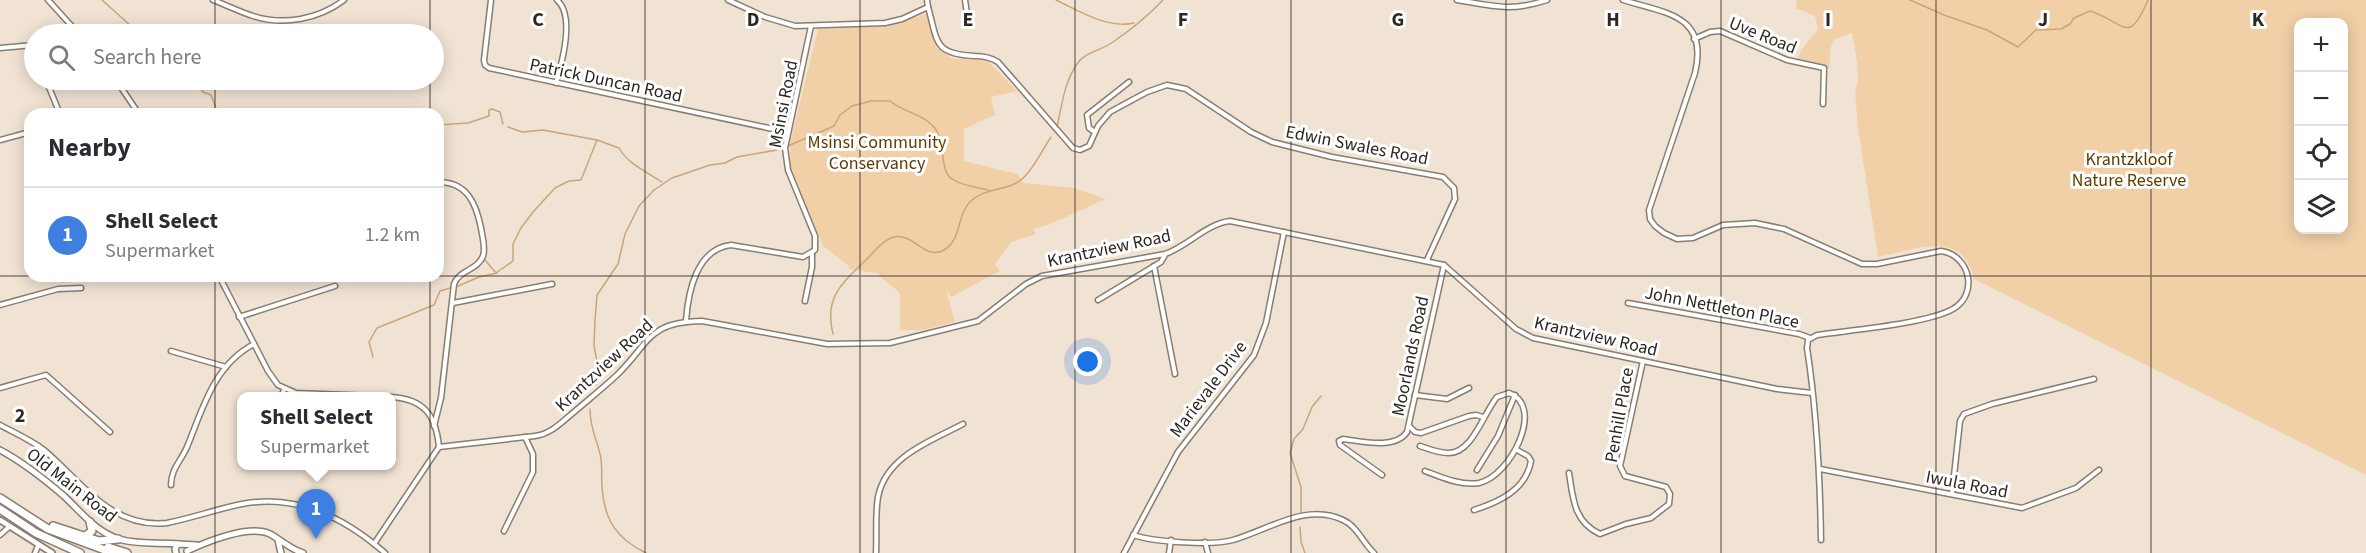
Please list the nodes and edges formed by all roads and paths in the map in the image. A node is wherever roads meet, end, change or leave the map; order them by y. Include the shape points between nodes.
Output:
1 (48, 0) edge
2 (213, 0) edge
3 (344, 0) edge
4 (491, 0) edge
5 (556, 0) edge
6 (728, 0) edge
7 (927, 0) edge
8 (965, 0) edge
9 (1456, 0) edge
10 (1547, 0) edge
11 (1623, 0) edge
12 (928, 7) junction
13 (968, 21) dead end
14 (70, 24) edge
15 (811, 26) junction
16 (1694, 39) junction
17 (24, 46) edge
18 (0, 48) edge
19 (1129, 82) dead end
20 (556, 83) junction
21 (50, 90) edge
22 (123, 90) edge
23 (1823, 104) dead end
24 (58, 108) edge
25 (135, 108) edge
26 (787, 132) junction
27 (1095, 132) junction
28 (24, 134) edge
29 (0, 140) edge
30 (444, 183) edge
31 (1284, 231) junction
32 (812, 253) junction
33 (1166, 254) junction
34 (1427, 260) junction
35 (1444, 265) junction
36 (1155, 266) junction
37 (222, 282) edge
38 (552, 284) dead end
39 (335, 286) dead end
40 (81, 288) dead end
41 (1098, 300) dead end
42 (805, 301) dead end
43 (453, 303) junction
44 (1628, 303) dead end
45 (0, 305) edge
46 (239, 317) junction
47 (686, 321) junction
48 (1810, 338) junction
49 (254, 344) junction
50 (171, 351) dead end
51 (1643, 361) junction
52 (226, 367) junction
53 (1175, 374) dead end
54 (2094, 379) dead end
55 (0, 388) edge
56 (1469, 388) dead end
57 (284, 390) joint
58 (292, 392) edge
59 (1812, 393) junction
60 (1415, 395) junction
61 (1515, 395) junction
62 (396, 398) edge
63 (1483, 417) junction
64 (963, 424) dead end
65 (0, 425) edge
66 (434, 426) junction
67 (1409, 426) junction
68 (110, 432) dead end
69 (525, 437) junction
70 (1419, 446) dead end
71 (439, 447) junction
72 (0, 450) edge
73 (1517, 450) junction
74 (1820, 469) junction
75 (1477, 470) dead end
76 (2099, 470) dead end
77 (1425, 471) dead end
78 (1569, 473) dead end
79 (1382, 475) dead end
80 (171, 485) dead end
81 (1952, 494) junction
82 (0, 498) edge
83 (0, 509) edge
84 (18, 510) junction
85 (1474, 510) dead end
86 (0, 520) edge
87 (90, 522) junction
88 (53, 526) junction
89 (9, 527) junction
90 (504, 531) dead end
91 (0, 535) edge
92 (1133, 535) junction
93 (84, 537) junction
94 (118, 539) junction
95 (1144, 539) junction
96 (278, 540) junction
97 (1171, 540) junction
98 (1821, 540) dead end
99 (1204, 542) junction
100 (374, 543) junction
101 (1129, 543) junction
102 (162, 544) junction
103 (182, 544) junction
104 (199, 545) junction
105 (38, 546) junction
106 (293, 551) edge
107 (176, 552) edge
108 (186, 552) edge
109 (35, 553) edge
110 (52, 553) edge
111 (80, 553) edge
112 (113, 553) edge
113 (127, 553) edge
114 (281, 553) edge
115 (303, 553) edge
116 (385, 553) edge
117 (876, 553) edge
118 (1124, 553) edge
119 (1169, 553) edge
120 (1208, 553) edge
121 (1374, 553) edge

1 - 14 street
2 - 3 street via 267,20 315,16
4 - 20 street, Patrick Duncan Road via 485,65
5 - 20 street via 564,9 566,29
6 - 15 street via 783,24
7 - 12 street
8 - 13 street
9 - 10 street via 1507,9
11 - 16 street via 1681,18
12 - 15 street via 889,22
12 - 27 street, Edwin Swales Road via 942,48 951,54 982,56 998,62 1068,145 1078,150 1087,148
15 - 26 street, Msinsi Road
16 - 23 street, Uve Road via 1720,31 1787,60 1824,68
16 - 48 street via 1695,73 1649,210 1651,221 1659,230 1683,239 1723,225 1761,224 1790,231 1856,262 1877,264 1941,251 1956,257 1967,272 1968,291 1951,310
17 - 18 street
19 - 27 street via 1087,116 1089,128
20 - 26 street, Patrick Duncan Road
21 - 24 street
22 - 25 street
26 - 32 street, Msinsi Road via 786,163 815,236
27 - 34 street, Edwin Swales Road via 1101,121 1117,108 1154,88 1175,86 1272,142 1443,177 1454,188 1455,199
28 - 29 street
30 - 43 street via 455,185 472,199 484,244 479,262 455,280
31 - 33 street, Krantzview Road via 1224,222
31 - 34 street, Krantzview Road
31 - 92 street, Marievale Drive via 1266,323 1254,355 1178,452
32 - 42 street, Msinsi Road
32 - 47 street via 803,257 731,245 721,247 694,277
33 - 36 street
33 - 47 street, Krantzview Road via 1037,278 978,321 890,343 826,344
34 - 35 street, Krantzview Road
35 - 51 street, Krantzview Road via 1528,337
35 - 60 street, Moorlands Road
36 - 41 street
36 - 53 street
37 - 46 street
38 - 43 street
39 - 46 street
40 - 45 street via 58,289
43 - 66 street
44 - 48 street, John Nettleton Place
46 - 49 street
47 - 69 street, Krantzview Road via 655,332 615,377 562,422 544,434
48 - 59 street via 1807,346
49 - 52 street via 237,353
49 - 57 street
50 - 52 street
51 - 59 street, Krantzview Road
51 - 78 street, Penhill Place via 1620,466 1629,478 1666,487 1669,504 1651,518 1600,534 1588,528 1578,515
52 - 80 street via 207,395 186,450 172,473
54 - 81 street via 1964,414 1960,420
55 - 68 street via 46,375
56 - 60 street via 1447,399
57 - 58 street
59 - 74 street
60 - 67 street, Moorlands Road
61 - 63 street via 1505,393 1497,397
61 - 73 street via 1524,410
61 - 75 street via 1498,436
62 - 66 street via 424,407
63 - 67 street via 1468,416 1421,433
63 - 70 street via 1468,445 1459,451 1441,452
64 - 117 street via 893,466 879,496
65 - 100 street via 44,450 100,503 132,520 166,523 244,503 275,501 322,511
66 - 71 street
67 - 79 street, Moorlands Road via 1404,436 1395,441 1339,441
69 - 71 street, Krantzview Road
69 - 90 street via 533,454 533,472
71 - 100 street
72 - 87 main road, Old Main Road via 56,490
73 - 77 street via 1499,473 1479,483 1447,479
73 - 85 street via 1531,461 1528,472 1502,500
74 - 81 street, Iwula Road
74 - 98 street
76 - 81 street, Iwula Road via 2075,489 2023,508
82 - 84 highway
83 - 111 highway via 42,536
84 - 88 highway
84 - 112 highway via 48,529
86 - 89 street
87 - 93 highway via 92,531
87 - 94 main road, Old Main Road
88 - 93 highway
88 - 113 highway
89 - 91 street
89 - 105 street
92 - 95 street
92 - 101 street, Marievale Drive
93 - 94 highway
94 - 102 main road, Old Main Road
95 - 97 street
95 - 101 street
96 - 104 main road, Old Main Road via 264,532 250,531
96 - 106 main road, Old Main Road
96 - 114 main road
97 - 99 street
97 - 119 street
99 - 120 street
99 - 121 street via 1233,540 1312,514 1330,515 1346,521
100 - 116 street
101 - 118 street, Marievale Drive
102 - 103 main road, Old Main Road
102 - 107 main road, Old Main Road
103 - 104 main road, Old Main Road
103 - 107 main road
103 - 108 main road
104 - 108 main road, Old Main Road
105 - 109 street
105 - 110 street
106 - 115 main road, Old Main Road

